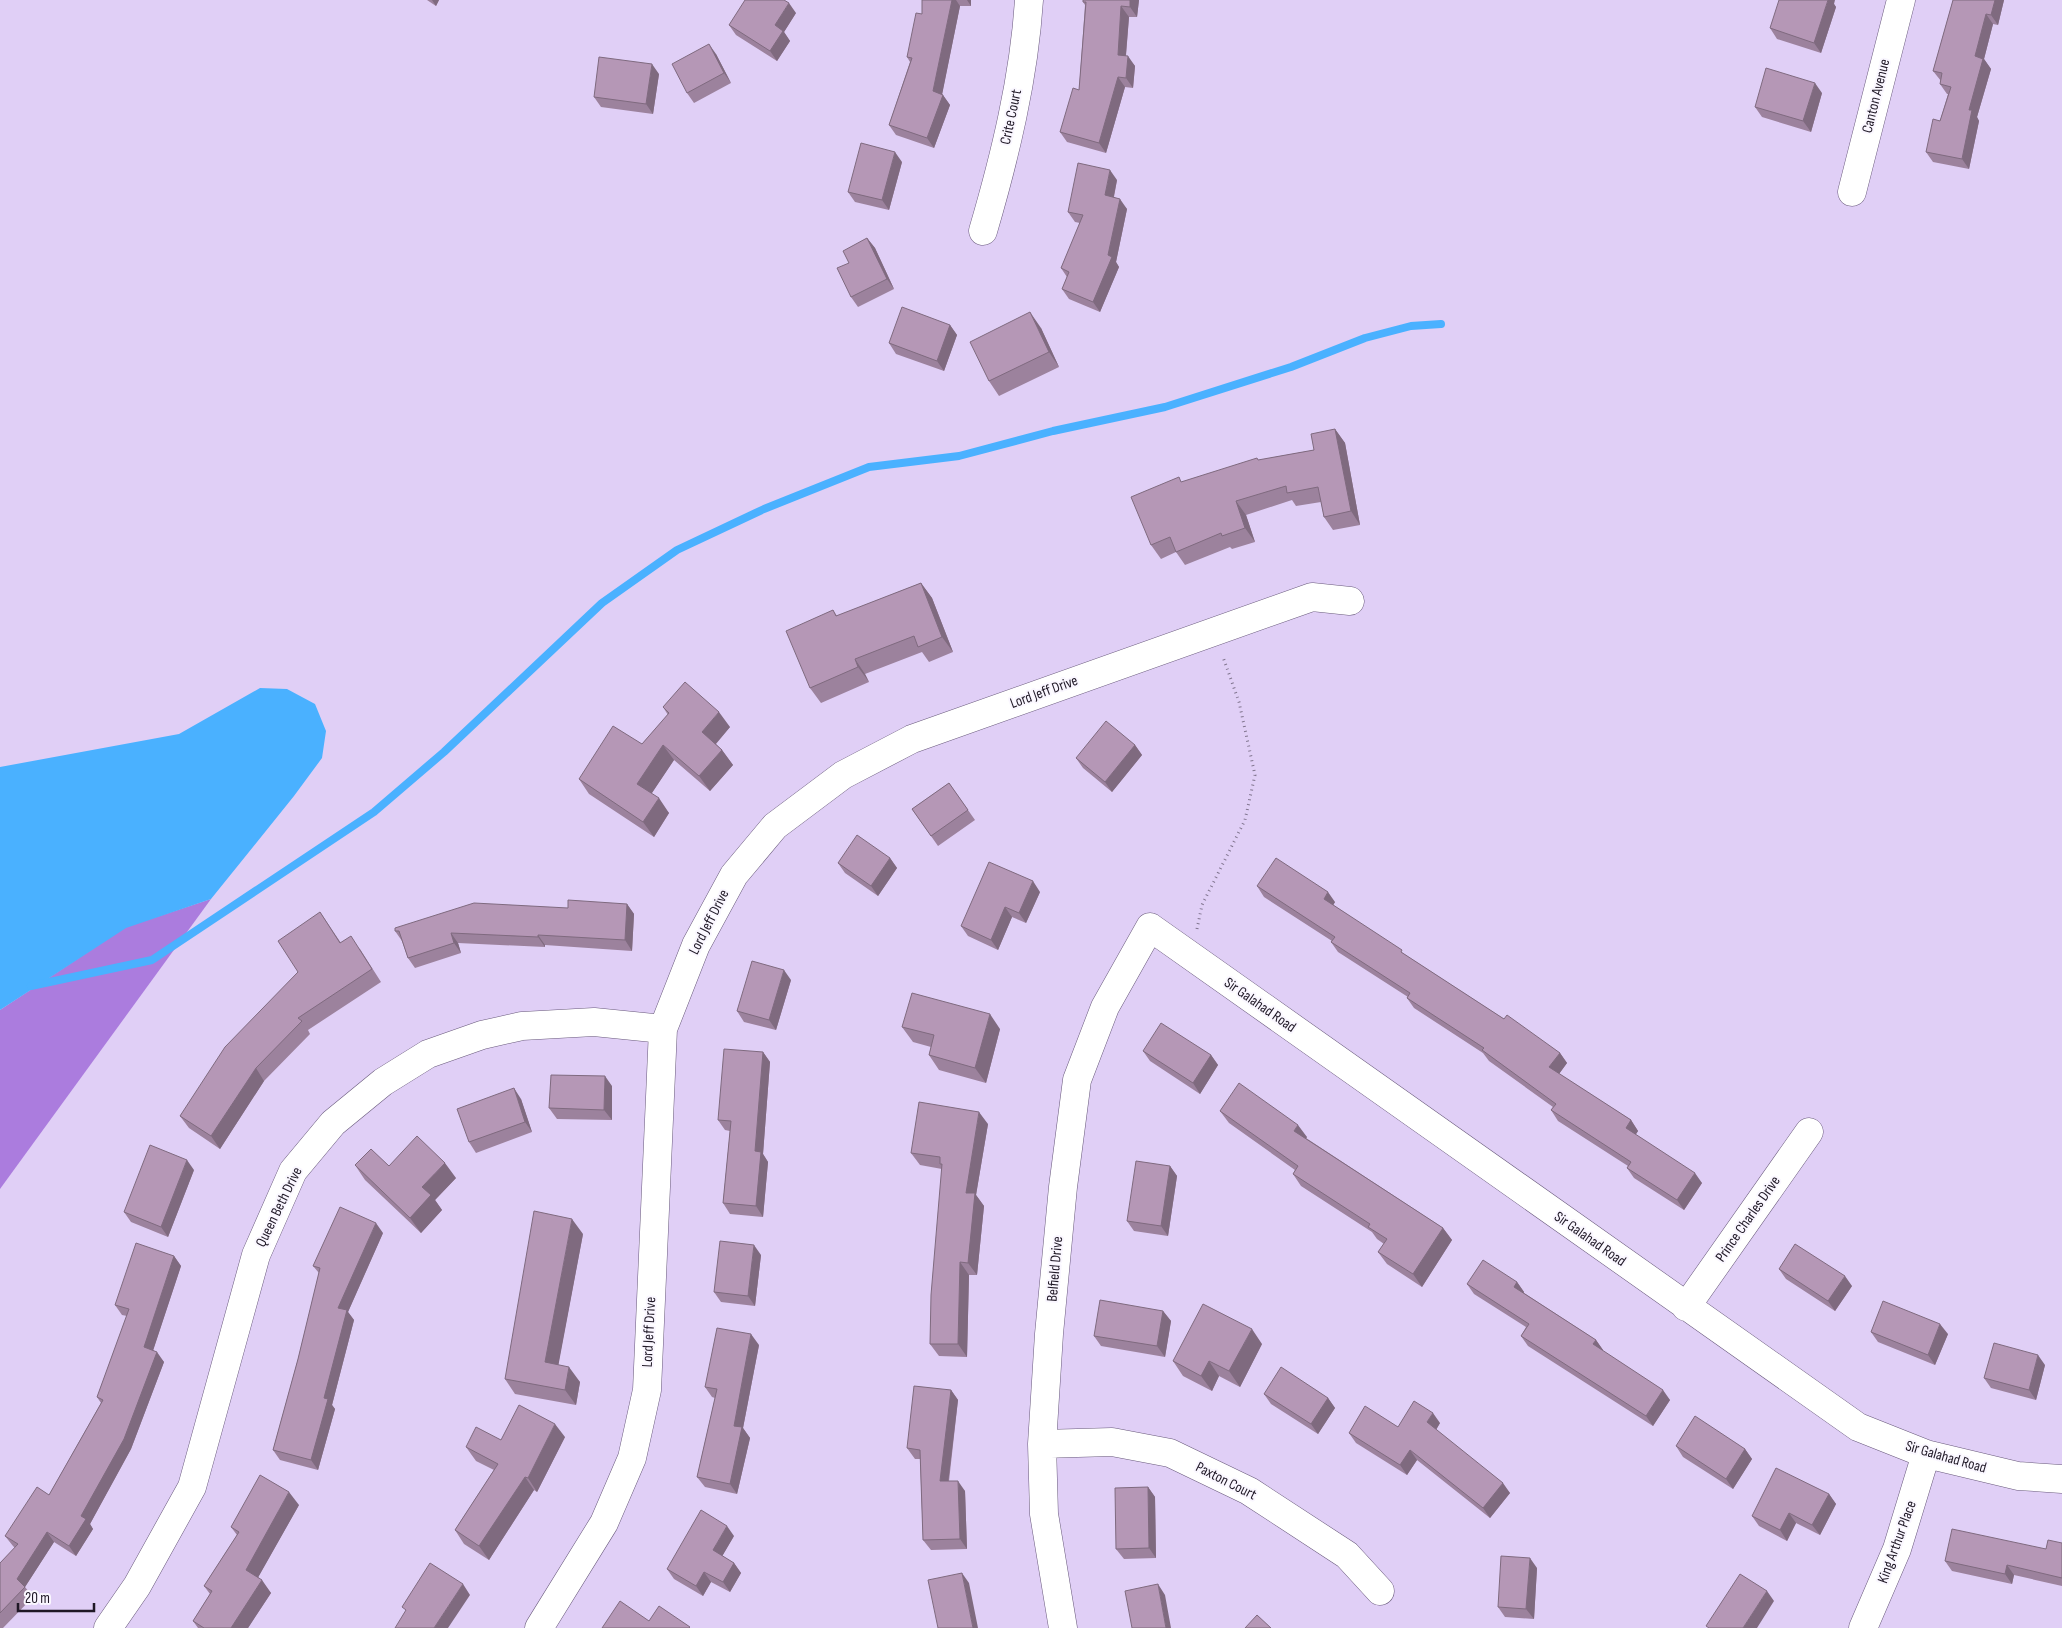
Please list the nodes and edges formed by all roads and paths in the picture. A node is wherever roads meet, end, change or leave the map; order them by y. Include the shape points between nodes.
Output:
1 (1029, 0) edge
2 (1901, 0) edge
3 (1852, 192) dead end
4 (983, 231) dead end
5 (1350, 601) dead end
6 (1214, 632) junction
7 (1150, 927) joint
8 (1192, 957) junction
9 (663, 1029) junction
10 (1809, 1132) dead end
11 (1686, 1307) junction
12 (1042, 1444) junction
13 (1926, 1454) junction
14 (2062, 1479) edge
15 (1380, 1591) dead end
16 (108, 1628) edge
17 (539, 1628) edge
18 (1062, 1628) edge
19 (1863, 1628) edge

1 - 4 street, Crite Court via 1026,44 1000,173
2 - 3 street, Canton Avenue
5 - 6 street, Lord Jeff Drive via 1312,597
6 - 8 path via 1239,702 1255,775 1246,820 1202,905
6 - 9 street, Lord Jeff Drive via 912,739 843,775 775,826 734,874 696,945
7 - 8 street, Sir Galahad Road
7 - 12 street, Belfield Drive via 1105,1007 1077,1080 1057,1246
8 - 11 street, Sir Galahad Road
9 - 16 street, Queen Beth Drive via 594,1022 522,1026 482,1035 428,1054 383,1082 333,1123 293,1171 256,1254 192,1486 137,1586
9 - 17 street, Lord Jeff Drive via 645,1399 632,1458 604,1522
10 - 11 street, Prince Charles Drive
11 - 13 street, Sir Galahad Road via 1858,1427
12 - 15 street, Paxton Court via 1112,1442 1170,1453 1249,1491 1348,1555
12 - 18 street, Belfield Drive via 1044,1514
13 - 14 street, Sir Galahad Road via 2018,1476
13 - 19 street, King Arthur Place via 1897,1549

